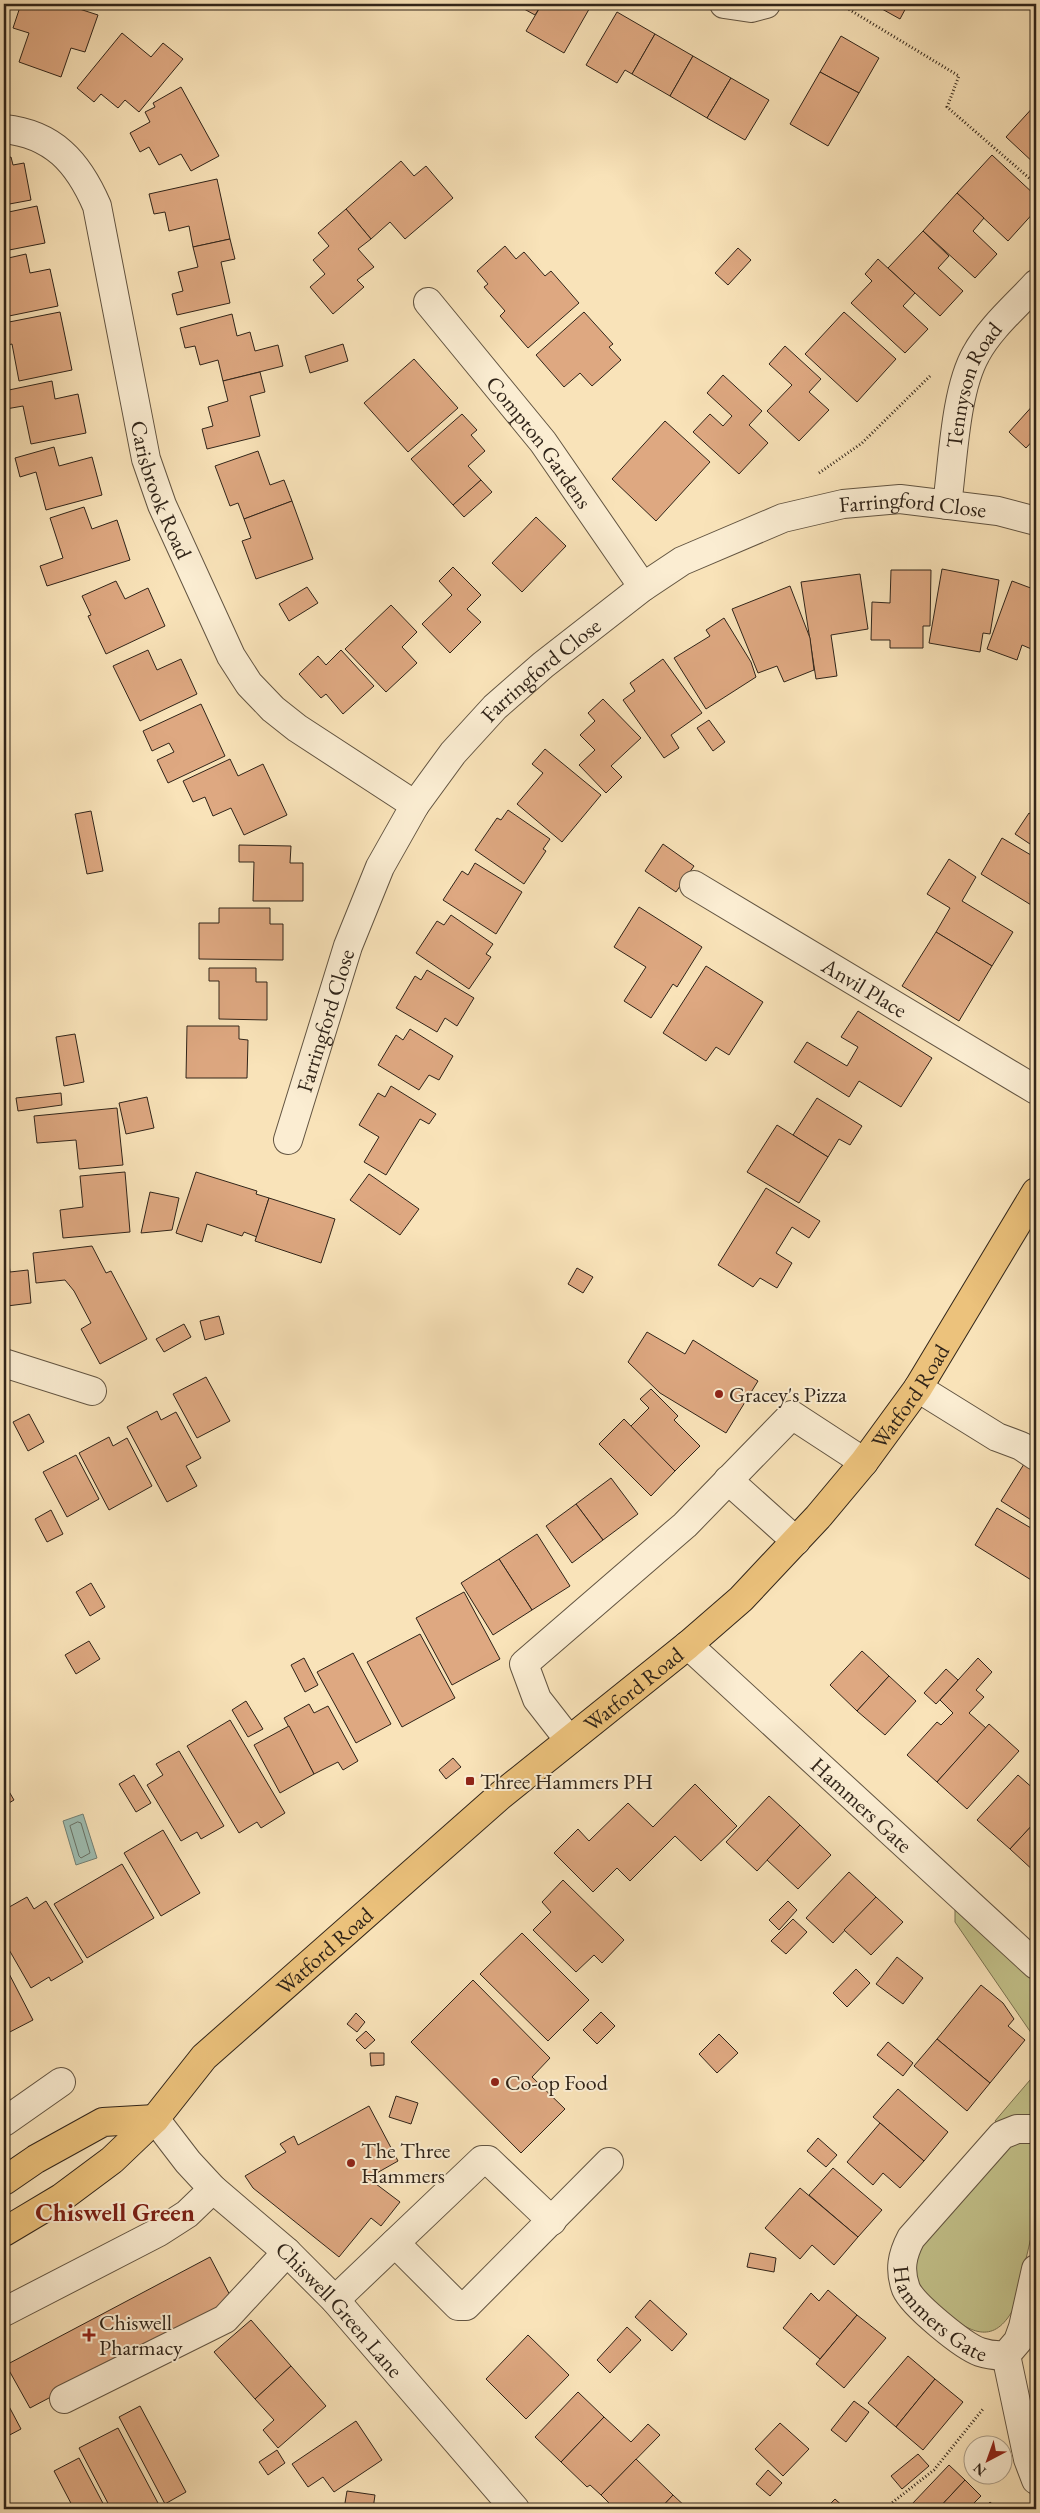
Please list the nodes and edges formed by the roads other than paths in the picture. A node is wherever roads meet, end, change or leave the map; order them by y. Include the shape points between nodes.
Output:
1 (724, 4) edge
2 (766, 4) edge
3 (4, 129) edge
4 (1036, 284) edge
5 (428, 302) dead end
6 (947, 505) junction
7 (1036, 521) edge
8 (643, 587) junction
9 (415, 805) junction
10 (694, 885) dead end
11 (1036, 1090) edge
12 (288, 1140) dead end
13 (1036, 1192) edge
14 (4, 1363) edge
15 (918, 1388) junction
16 (92, 1392) dead end
17 (1036, 1456) edge
18 (864, 1462) junction
19 (728, 1480) junction
20 (796, 1541) junction
21 (688, 1645) junction
22 (569, 1740) junction
23 (1036, 1964) edge
24 (61, 2082) dead end
25 (155, 2119) junction
26 (4, 2122) edge
27 (1036, 2130) edge
28 (609, 2162) dead end
29 (4, 2181) edge
30 (214, 2189) junction
31 (552, 2221) junction
32 (4, 2232) edge
33 (395, 2243) junction
34 (287, 2252) junction
35 (1036, 2269) edge
36 (335, 2300) junction
37 (4, 2312) edge
38 (1006, 2355) junction
39 (64, 2399) dead end
40 (1036, 2480) edge
41 (515, 2509) edge

1 - 2 street via 751,8
3 - 9 street, Carisbrook Road via 22,131 61,150 91,191 97,206 146,459 162,505 231,656 249,684 273,709
4 - 6 street, Tennyson Road via 985,340 970,366 962,396
5 - 8 street, Compton Gardens via 543,442
6 - 7 street, Farringford Close via 998,511
6 - 8 street, Farringford Close via 900,499 843,504 783,518 682,561
8 - 9 street, Farringford Close via 543,665 495,708 454,753
9 - 12 street, Farringford Close via 380,867 348,946
10 - 11 street, Anvil Place
13 - 15 main road, Watford Road
14 - 16 street
15 - 17 street via 997,1437
15 - 18 main road, Watford Road
18 - 19 street via 792,1414
18 - 20 main road, Watford Road
19 - 20 street
19 - 22 street via 685,1525 524,1664 537,1699
20 - 21 main road, Watford Road via 741,1599
21 - 22 main road, Watford Road
21 - 23 street, Hammers Gate
22 - 25 main road, Watford Road via 501,1795 204,2057
24 - 26 street
25 - 29 main road via 103,2122 36,2158
25 - 30 street, Chiswell Green Lane
25 - 32 main road, Watford Road via 112,2160 61,2198
27 - 38 street, Hammers Gate via 1017,2129 998,2139 911,2238 901,2264 907,2292 916,2302 978,2351 995,2356
28 - 31 street
30 - 34 street, Chiswell Green Lane
30 - 37 street via 187,2214 159,2232
31 - 33 street via 488,2160 482,2160
31 - 33 street via 466,2306 458,2306
33 - 36 street
34 - 36 street, Chiswell Green Lane
34 - 39 street via 225,2320
35 - 38 street, Hammers Gate via 1023,2327 1018,2341
36 - 41 street, Chiswell Green Lane
38 - 40 street via 1028,2459

